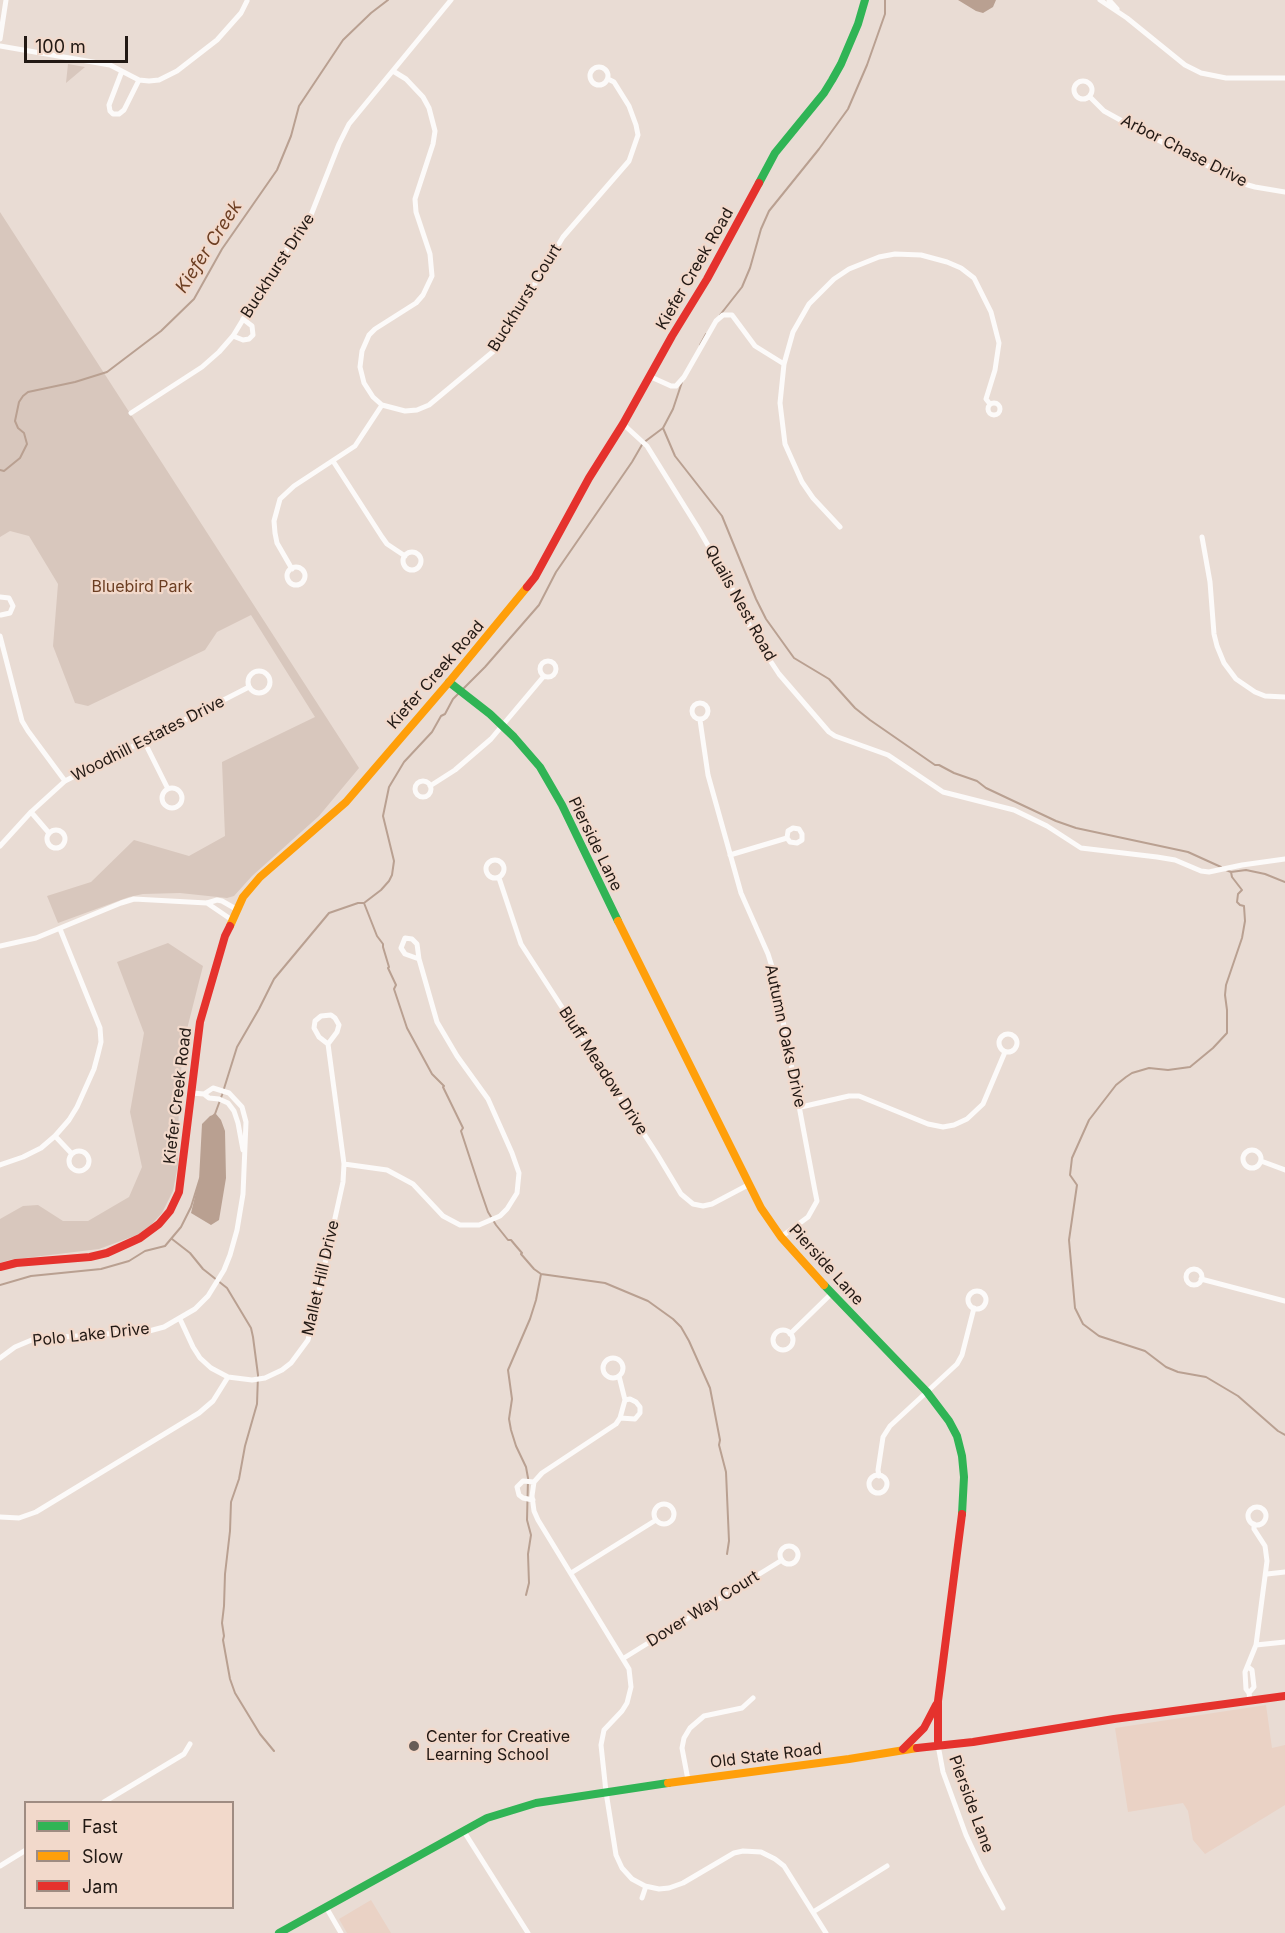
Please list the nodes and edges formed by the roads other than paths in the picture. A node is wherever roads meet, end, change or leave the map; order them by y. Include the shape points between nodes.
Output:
1 (6, 0) edge
2 (247, 0) edge
3 (451, 0) edge
4 (865, 0) edge
5 (1100, 0) edge
6 (1109, 0) edge
7 (1127, 18) junction
8 (0, 39) edge
9 (0, 46) edge
10 (122, 71) junction
11 (393, 71) junction
12 (1285, 78) edge
13 (608, 79) dead end
14 (139, 80) junction
15 (1090, 97) dead end
16 (1285, 192) edge
17 (243, 319) junction
18 (233, 336) junction
19 (784, 364) junction
20 (651, 377) junction
21 (990, 404) dead end
22 (382, 405) junction
23 (131, 413) dead end
24 (623, 424) junction
25 (333, 461) junction
26 (840, 527) dead end
27 (1202, 537) dead end
28 (405, 556) dead end
29 (292, 569) dead end
30 (3, 597) edge
31 (0, 617) edge
32 (0, 636) edge
33 (544, 676) dead end
34 (449, 682) junction
35 (249, 687) junction
36 (1285, 697) edge
37 (700, 720) dead end
38 (502, 726) junction
39 (144, 741) junction
40 (65, 781) junction
41 (430, 786) dead end
42 (168, 789) dead end
43 (31, 812) junction
44 (49, 833) dead end
45 (787, 838) dead end
46 (0, 846) edge
47 (730, 855) junction
48 (1285, 859) edge
49 (499, 878) dead end
50 (207, 903) junction
51 (236, 909) junction
52 (232, 920) junction
53 (60, 929) junction
54 (0, 946) edge
55 (419, 959) dead end
56 (328, 1044) junction
57 (1005, 1052) dead end
58 (192, 1093) junction
59 (204, 1094) junction
60 (801, 1107) junction
61 (55, 1136) junction
62 (72, 1154) dead end
63 (244, 1155) junction
64 (1261, 1161) dead end
65 (0, 1164) edge
66 (344, 1164) junction
67 (1285, 1170) edge
68 (748, 1185) junction
69 (781, 1237) junction
70 (0, 1268) edge
71 (1201, 1279) dead end
72 (832, 1293) junction
73 (1285, 1300) edge
74 (974, 1308) dead end
75 (180, 1319) junction
76 (790, 1334) dead end
77 (0, 1358) edge
78 (619, 1376) dead end
79 (228, 1377) junction
80 (927, 1392) junction
81 (625, 1400) junction
82 (620, 1418) junction
83 (879, 1476) dead end
84 (534, 1482) junction
85 (532, 1500) junction
86 (0, 1517) edge
87 (656, 1520) dead end
88 (1254, 1524) dead end
89 (782, 1560) dead end
90 (1285, 1572) edge
91 (570, 1573) junction
92 (1267, 1574) junction
93 (1285, 1642) edge
94 (1256, 1645) junction
95 (624, 1658) junction
96 (1285, 1696) edge
97 (1250, 1697) junction
98 (753, 1698) dead end
99 (938, 1701) junction
100 (190, 1744) dead end
101 (938, 1745) junction
102 (903, 1749) junction
103 (688, 1780) junction
104 (606, 1792) junction
105 (107, 1801) edge
106 (464, 1830) junction
107 (24, 1851) edge
108 (0, 1866) edge
109 (887, 1866) dead end
110 (646, 1886) junction
111 (642, 1898) dead end
112 (326, 1907) junction
113 (1003, 1908) dead end
114 (813, 1912) junction
115 (279, 1933) edge
116 (341, 1933) edge
117 (528, 1933) edge
118 (826, 1933) edge

1 - 8 street
2 - 14 street via 217,40 177,71 159,80
3 - 11 street, Buckhurst Drive
4 - 20 street, Kiefer Creek Road via 837,72 775,153
5 - 7 street
6 - 7 street
7 - 12 street via 1185,65 1201,73 1226,78
9 - 10 street via 110,65
10 - 14 street
10 - 14 street via 109,105 112,113 124,110
11 - 17 street, Buckhurst Drive via 349,124 311,215
11 - 22 street via 423,97 435,130 415,199 432,276 416,303 375,329 362,351 363,383
13 - 22 street, Buckhurst Court via 614,82 636,125 638,135 629,161 563,237 495,350 429,405 405,411
15 - 16 street, Arbor Chase Drive via 1104,111 1241,183
17 - 18 street, Buckhurst Drive
17 - 18 street via 253,328 251,338
18 - 23 street, Buckhurst Drive via 202,368
19 - 20 street via 755,346 732,315 723,315 676,386
19 - 21 street via 793,332 809,304 834,279 879,257 921,255 968,273 991,312 999,343 986,399
19 - 26 street via 780,403 785,444 802,482
20 - 24 street, Kiefer Creek Road
22 - 25 street via 355,446
24 - 34 street, Kiefer Creek Road via 535,577
24 - 48 street, Quails Nest Road via 647,446 698,528 756,639 779,674 835,736 888,755 943,792 1014,810 1081,848 1175,860 1209,872
25 - 28 street via 387,544
25 - 29 street via 280,499 274,533
27 - 36 street via 1214,634 1224,663 1236,679 1255,692
30 - 31 street via 13,603 13,609
32 - 40 street via 22,721
33 - 38 street
34 - 38 street, Pierside Lane
34 - 51 street, Kiefer Creek Road via 346,802 260,878
35 - 35 street, Woodhill Estates Drive via 264,692 269,687 269,676 255,671 249,676
35 - 39 street, Woodhill Estates Drive
37 - 47 street, Autumn Oaks Drive via 708,775
38 - 41 street via 455,770
38 - 68 street, Pierside Lane via 540,767 562,805
39 - 40 street, Woodhill Estates Drive
39 - 42 street
40 - 43 street, Woodhill Estates Drive
43 - 44 street
43 - 46 street, Woodhill Estates Drive
45 - 47 street
47 - 60 street, Autumn Oaks Drive via 774,973
49 - 68 street, Bluff Meadow Drive via 521,944 681,1194 693,1204 703,1206
50 - 51 street via 222,901
50 - 52 street
50 - 53 street via 134,899
51 - 52 street, Kiefer Creek Road
52 - 58 street, Kiefer Creek Road via 200,1022
53 - 54 street
53 - 61 street via 100,1028 101,1042 77,1107
55 - 66 street via 437,1022 488,1098 516,1163 517,1193 500,1216 479,1225 460,1225 443,1216 412,1184 387,1170
56 - 56 street, Mallet Hill Drive via 339,1025 331,1015 321,1016 314,1028
56 - 66 street, Mallet Hill Drive
57 - 60 street via 983,1104 954,1125 928,1124 860,1096
58 - 59 street, Polo Lake Drive
58 - 70 street, Kiefer Creek Road via 179,1192 159,1224 107,1253
59 - 63 street, Polo Lake Drive via 228,1103 234,1111
59 - 63 street, Polo Lake Drive via 213,1088 229,1093 242,1107 246,1122
60 - 69 street, Autumn Oaks Drive via 817,1201 808,1217
61 - 62 street
61 - 65 street via 41,1148
63 - 75 street, Polo Lake Drive via 241,1207 230,1255 208,1296
64 - 67 street
66 - 79 street, Mallet Hill Drive via 308,1340 291,1363 265,1378
68 - 69 street, Pierside Lane
69 - 72 street, Pierside Lane
71 - 73 street
72 - 76 street
72 - 80 street, Pierside Lane
74 - 80 street via 957,1364
75 - 77 street, Polo Lake Drive via 149,1331 34,1339
75 - 79 street, Mallet Hill Drive via 200,1358
78 - 81 street
79 - 86 street via 213,1401 160,1437 36,1512 19,1518
80 - 83 street via 883,1437
80 - 99 street, Pierside Lane via 957,1436 964,1477
81 - 82 street
81 - 82 street via 636,1402 640,1413 635,1419
82 - 84 street via 611,1429 548,1468
84 - 85 street
84 - 85 street via 523,1481 517,1487 519,1495
85 - 91 street via 538,1520
87 - 91 street
88 - 92 street via 1267,1553
89 - 95 street, Dover Way Court
90 - 92 street
91 - 95 street
92 - 94 street
93 - 94 street
94 - 97 street via 1245,1672
95 - 104 street via 631,1679 629,1697 602,1737
96 - 97 street, Old State Road
97 - 101 street, Old State Road
98 - 103 street via 742,1708 704,1716 690,1728 682,1748
99 - 101 street, Pierside Lane
99 - 102 street via 924,1728
100 - 105 street via 184,1754
101 - 102 street, Old State Road
101 - 113 street, Pierside Lane via 943,1772 966,1835
102 - 103 street, Old State Road
103 - 104 street, Old State Road
104 - 106 street, Old State Road via 525,1806
104 - 110 street via 619,1863 632,1879
106 - 112 street, Old State Road
106 - 117 street
107 - 108 street
109 - 114 street
110 - 111 street
110 - 114 street via 677,1886 725,1857 753,1851 784,1866
112 - 115 street, Old State Road
112 - 116 street
114 - 118 street

